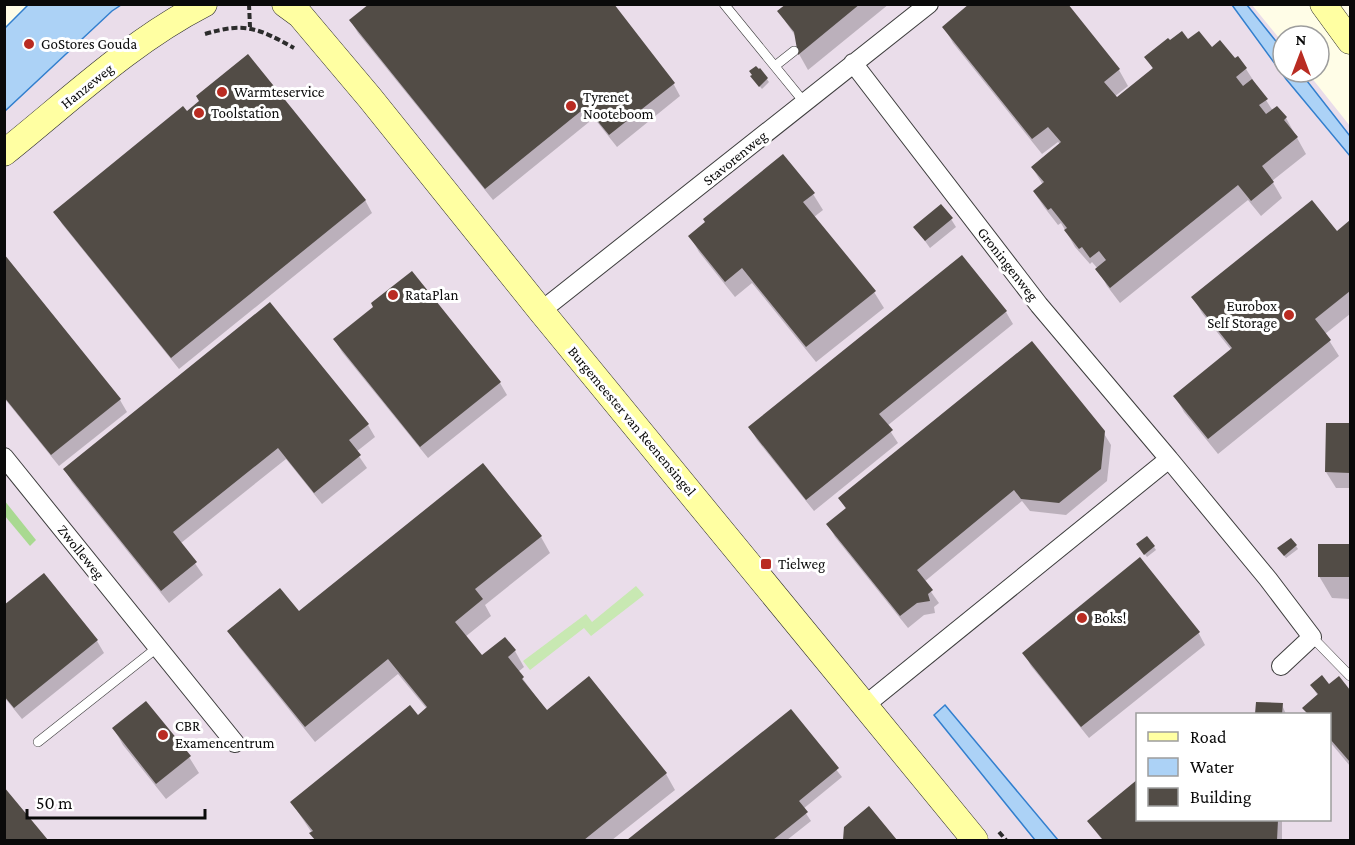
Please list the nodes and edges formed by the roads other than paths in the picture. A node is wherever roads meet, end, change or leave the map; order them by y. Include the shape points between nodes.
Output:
1 (204, 4) edge
2 (285, 4) edge
3 (929, 4) edge
4 (1323, 4) edge
5 (730, 6) edge
6 (1350, 41) edge
7 (794, 51) dead end
8 (853, 63) junction
9 (775, 66) junction
10 (804, 102) junction
11 (4, 153) edge
12 (541, 311) junction
13 (4, 457) edge
14 (1169, 459) junction
15 (1312, 637) junction
16 (158, 647) junction
17 (1281, 666) dead end
18 (1350, 676) edge
19 (864, 706) junction
20 (38, 742) dead end
21 (235, 743) dead end
22 (975, 840) edge

1 - 11 street, Hanzeweg via 124,56
2 - 12 street, Burgemeester van Reenensingel via 300,15 370,98
3 - 8 street, Stavorenweg
4 - 6 street
5 - 9 lane
7 - 9 lane
8 - 10 street, Stavorenweg
8 - 14 street, Groningenweg via 1039,305
9 - 10 lane
10 - 12 street, Stavorenweg
12 - 19 street, Burgemeester van Reenensingel
13 - 16 street, Zwolleweg
14 - 15 street, Groningenweg
14 - 19 street
15 - 17 street
15 - 18 lane, Groningenweg
16 - 20 lane
16 - 21 street, Zwolleweg
19 - 22 street, Burgemeester van Reenensingel

